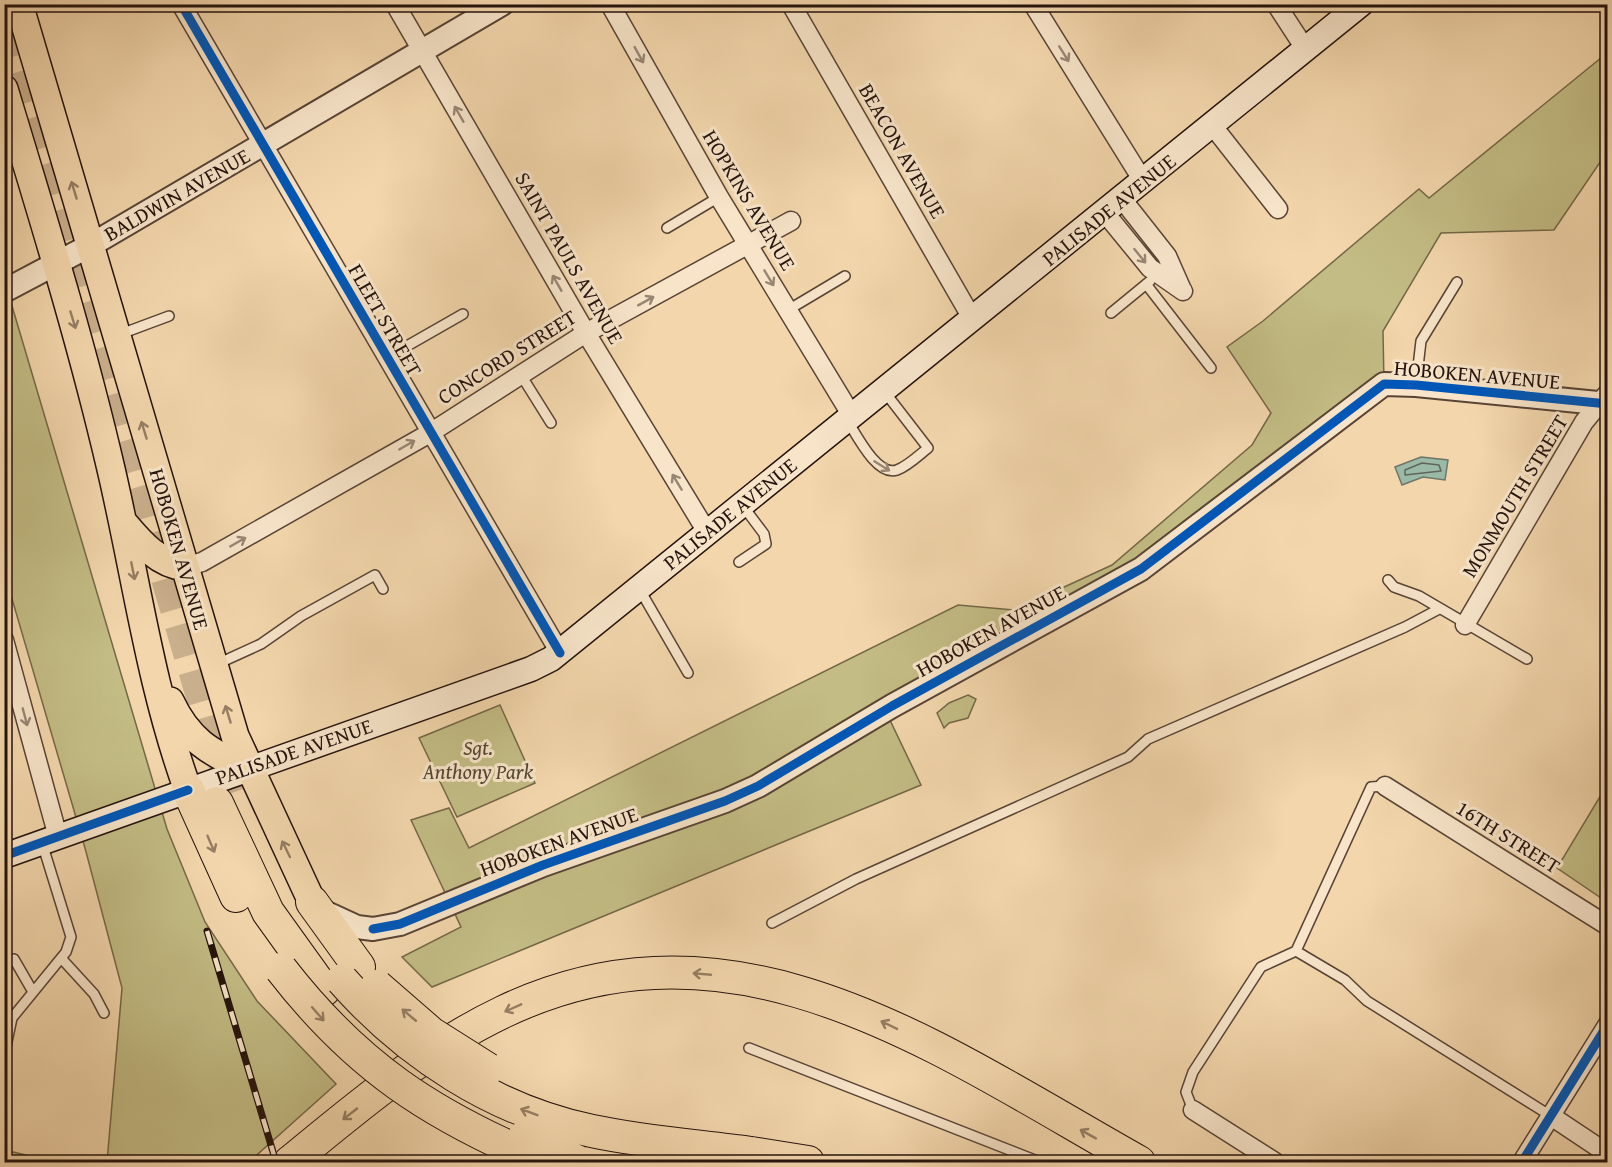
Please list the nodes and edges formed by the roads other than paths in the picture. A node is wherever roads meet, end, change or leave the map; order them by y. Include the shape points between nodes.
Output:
1 (18, 4) edge
2 (181, 4) edge
3 (395, 4) edge
4 (502, 4) edge
5 (610, 4) edge
6 (791, 4) edge
7 (1034, 4) edge
8 (1276, 4) edge
9 (1361, 4) edge
10 (1306, 50) junction
11 (422, 51) junction
12 (5, 91) edge
13 (1212, 125) junction
14 (262, 146) junction
15 (1143, 182) junction
16 (719, 197) junction
17 (1113, 206) junction
18 (1278, 209) dead end
19 (790, 221) dead end
20 (667, 228) dead end
21 (91, 245) junction
22 (748, 245) junction
23 (57, 264) junction
24 (1158, 274) junction
25 (845, 276) dead end
26 (1456, 282) dead end
27 (5, 290) edge
28 (788, 310) junction
29 (1111, 313) dead end
30 (463, 314) dead end
31 (169, 316) dead end
32 (973, 320) junction
33 (586, 333) junction
34 (116, 335) junction
35 (386, 358) junction
36 (1211, 368) dead end
37 (521, 375) junction
38 (1416, 385) junction
39 (884, 391) junction
40 (1605, 400) edge
41 (849, 418) junction
42 (551, 423) dead end
43 (430, 433) junction
44 (741, 504) junction
45 (123, 522) junction
46 (707, 532) junction
47 (739, 562) dead end
48 (185, 567) junction
49 (1388, 580) dead end
50 (638, 588) junction
51 (383, 589) dead end
52 (1439, 609) junction
53 (1465, 625) junction
54 (4, 640) edge
55 (560, 653) junction
56 (150, 657) junction
57 (1527, 660) dead end
58 (213, 666) junction
59 (688, 674) dead end
60 (1384, 786) joint
61 (233, 789) junction
62 (188, 790) junction
63 (56, 838) junction
64 (4, 856) edge
65 (312, 902) junction
66 (772, 923) dead end
67 (1608, 926) edge
68 (1296, 951) junction
69 (62, 958) junction
70 (14, 959) dead end
71 (342, 979) junction
72 (33, 992) junction
73 (4, 1010) edge
74 (104, 1013) dead end
75 (12, 1018) junction
76 (1608, 1024) edge
77 (749, 1048) dead end
78 (4, 1056) edge
79 (1193, 1110) joint
80 (1551, 1116) junction
81 (1601, 1155) edge
82 (290, 1162) edge
83 (543, 1162) edge
84 (579, 1162) edge
85 (807, 1162) edge
86 (1040, 1162) edge
87 (1139, 1162) edge
88 (1275, 1162) edge
89 (1522, 1162) edge

21 -> 1 main road, HOBOKEN AVENUE
2 - 14 street, FLEET STREET
3 - 11 street, SAINT PAULS AVENUE
4 - 11 street, BALDWIN AVENUE
5 -> 16 street, HOPKINS AVENUE
6 - 32 street, BEACON AVENUE
7 -> 15 street
8 - 10 street
9 - 10 main road, PALISADE AVENUE
10 - 13 main road, PALISADE AVENUE
11 - 14 street, BALDWIN AVENUE
33 -> 11 street, SAINT PAULS AVENUE
12 - 23 main road, HOBOKEN AVENUE
13 - 15 main road, PALISADE AVENUE
13 - 18 street
14 - 21 street, BALDWIN AVENUE
14 - 35 street, FLEET STREET
15 - 17 main road, PALISADE AVENUE
16 - 20 lane
16 - 22 street, HOPKINS AVENUE
17 - 24 street via 1150,268
17 - 32 main road, PALISADE AVENUE
19 - 22 street, CONCORD STREET
21 - 23 street, BALDWIN AVENUE
21 - 34 main road, HOBOKEN AVENUE
22 -> 28 street, HOPKINS AVENUE
33 -> 22 street, CONCORD STREET
23 - 27 street, BALDWIN AVENUE
23 -> 45 main road, HOBOKEN AVENUE via 86,363
24 - 29 lane
24 - 36 lane
25 - 28 lane
26 - 38 lane via 1422,341
28 - 41 street, HOPKINS AVENUE
30 - 35 lane
31 - 34 lane
32 - 39 main road, PALISADE AVENUE
33 - 37 street, CONCORD STREET
46 -> 33 street, SAINT PAULS AVENUE
48 -> 34 main road, HOBOKEN AVENUE
35 - 43 street, FLEET STREET
37 - 42 lane
37 - 43 street, CONCORD STREET
38 - 40 street, HOBOKEN AVENUE
38 - 65 street, HOBOKEN AVENUE via 1383,384 1141,569 741,794 386,927 347,924
39 - 41 main road, PALISADE AVENUE
41 -> 39 lane via 874,461 885,470 897,470 928,448
40 - 53 street, MONMOUTH STREET via 1584,422
41 - 44 main road, PALISADE AVENUE
48 -> 43 street, CONCORD STREET via 202,562
43 - 55 street, FLEET STREET
44 - 46 main road, PALISADE AVENUE
44 - 47 lane via 764,534 766,544
45 - 48 main road via 156,556
45 -> 56 main road, HOBOKEN AVENUE
46 - 50 main road, PALISADE AVENUE
48 - 58 main road, HOBOKEN AVENUE
49 - 52 lane via 1394,587
50 - 55 main road, PALISADE AVENUE
50 - 59 lane
51 - 58 lane via 375,575 301,616 261,644
52 - 53 lane
52 - 66 lane via 1148,739 1128,757 856,879
53 - 57 lane
54 -> 63 street
55 - 61 main road, PALISADE AVENUE via 531,669
56 - 61 main road via 176,714 194,737 217,756
56 - 62 main road, HOBOKEN AVENUE
61 -> 58 main road, HOBOKEN AVENUE
60 - 67 street, 16TH STREET
60 - 68 lane via 1371,787
61 - 62 main road, PALISADE AVENUE
65 -> 61 main road, HOBOKEN AVENUE
61 - 71 highway via 268,912
62 - 63 main road, PALISADE AVENUE
62 -> 83 highway, bridge via 255,932 280,969 335,1032 389,1079 458,1124
63 - 64 main road, PALISADE AVENUE
63 - 69 lane via 71,937
65 - 71 highway
68 - 79 lane via 1261,967 1211,1043 1186,1092
68 - 80 lane
69 - 72 lane
69 - 74 lane via 94,993
70 - 72 lane
71 - 84 highway, bridge via 377,1044 440,1091
85 -> 71 highway, bridge via 751,1153 585,1110 524,1087 477,1064 396,1004
72 - 75 lane
73 - 75 lane
75 - 78 lane
76 - 80 street
77 - 86 lane
79 - 88 street
80 - 81 street
80 - 89 street
87 -> 82 highway, bridge via 868,1015 764,983 673,972 592,980 503,1012 409,1070

